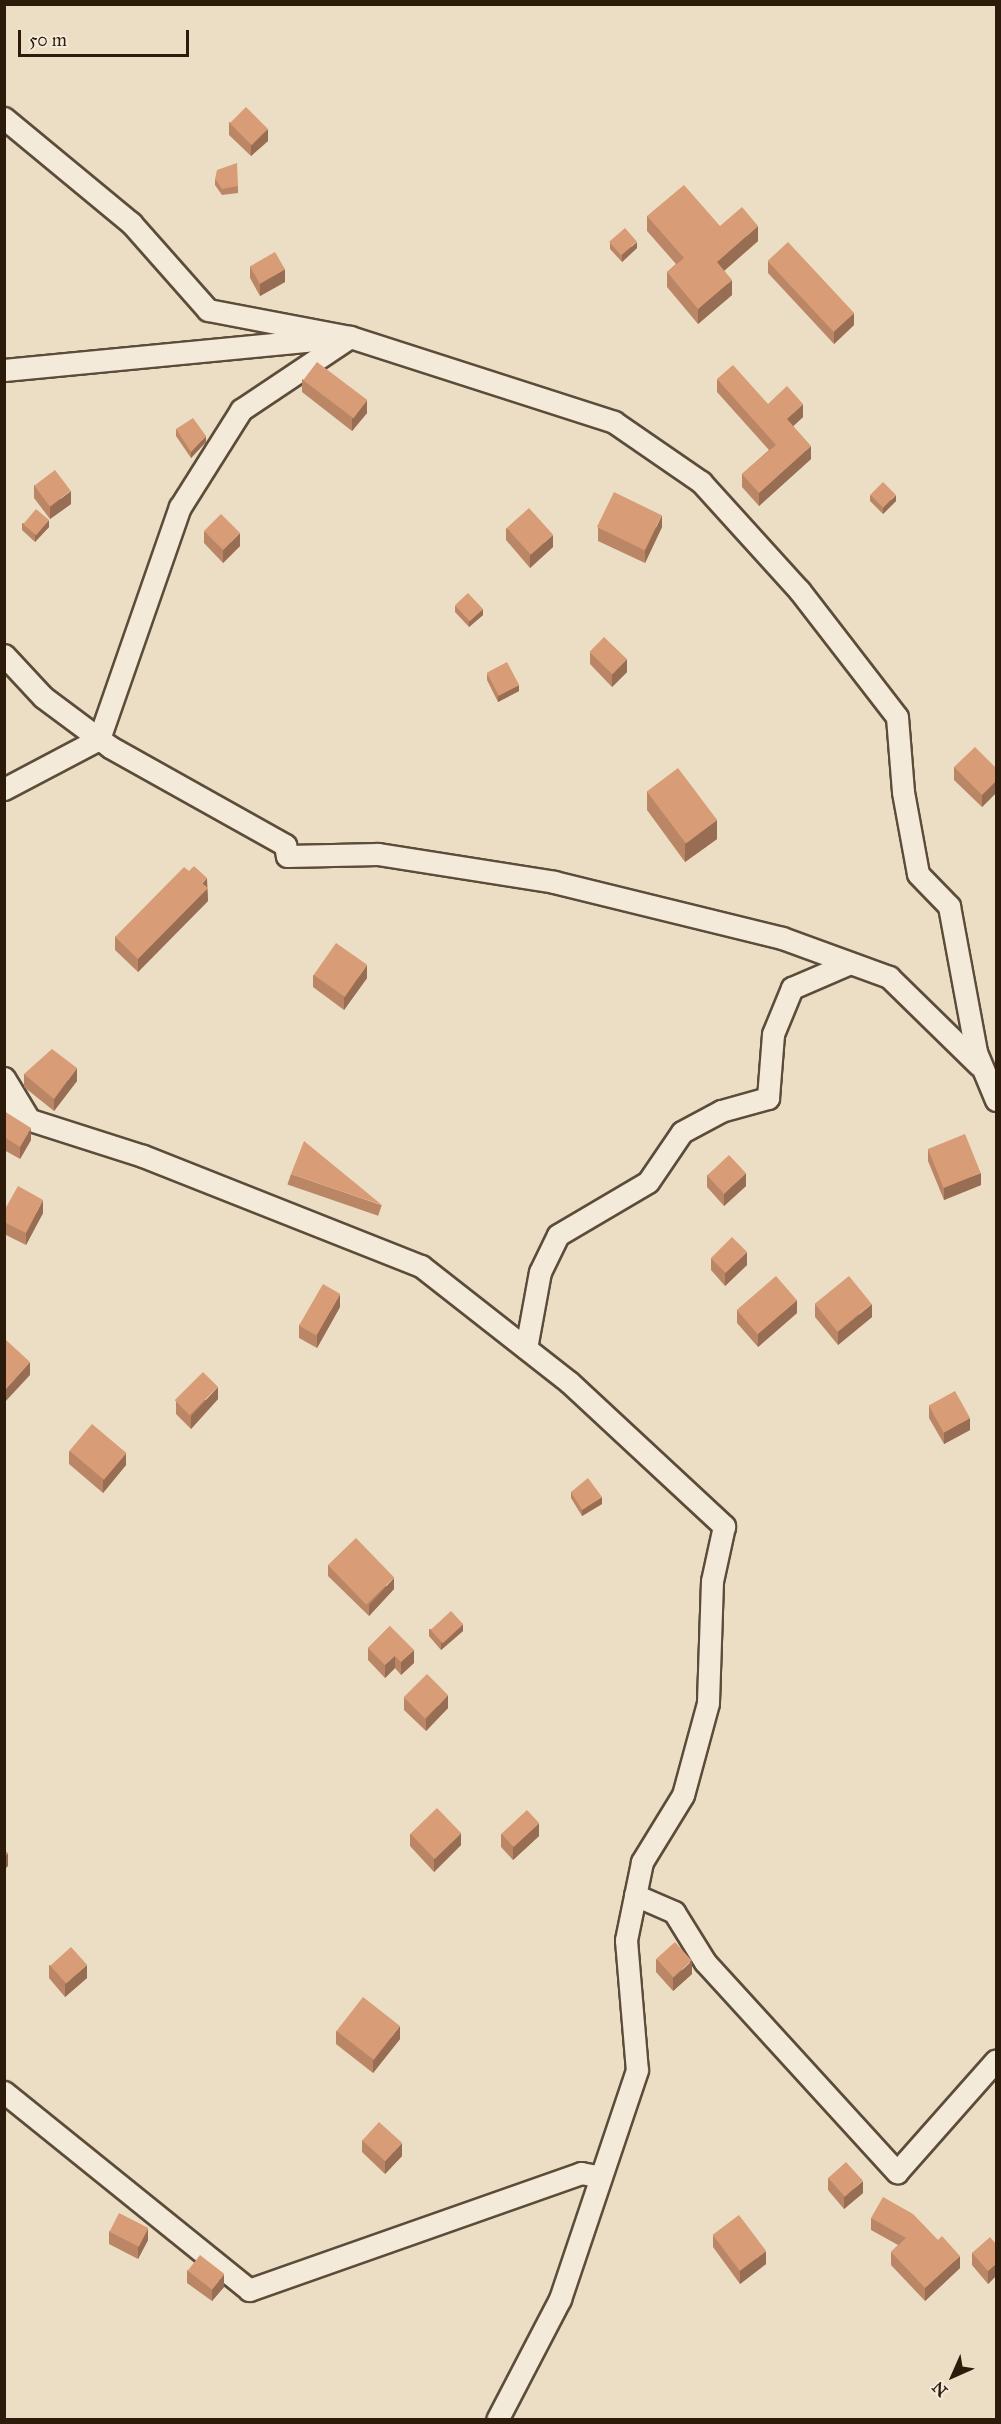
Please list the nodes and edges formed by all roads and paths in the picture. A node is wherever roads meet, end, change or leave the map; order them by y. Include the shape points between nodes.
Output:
1 (4, 118) edge
2 (350, 337) junction
3 (4, 370) edge
4 (4, 655) edge
5 (99, 740) junction
6 (4, 789) edge
7 (850, 963) junction
8 (983, 1070) junction
9 (4, 1078) edge
10 (996, 1100) edge
11 (4, 1104) edge
12 (30, 1119) junction
13 (526, 1348) junction
14 (635, 1895) junction
15 (996, 2060) edge
16 (4, 2092) edge
17 (601, 2177) junction
18 (497, 2420) edge

1 - 2 street via 131,223 208,310
2 - 3 street
2 - 5 street via 241,410 180,507
2 - 8 street via 614,422 701,482 800,590 897,717 903,792 918,873 949,906 960,983
4 - 5 street via 43,697
5 - 6 street
5 - 7 street via 285,845 287,856 378,854 554,882 782,938
7 - 8 street via 889,977
7 - 13 street via 792,988 773,1034 768,1098 721,1111 682,1132 648,1182 558,1235 540,1272
8 - 10 street
9 - 12 street
11 - 12 street
12 - 13 street via 143,1156 421,1266
13 - 14 street via 724,1526 712,1581 708,1703 683,1795 642,1862
14 - 15 street via 674,1912 705,1962 897,2172
14 - 17 street via 626,1940 637,2070
16 - 17 street via 249,2290 581,2173
17 - 18 street via 560,2299

